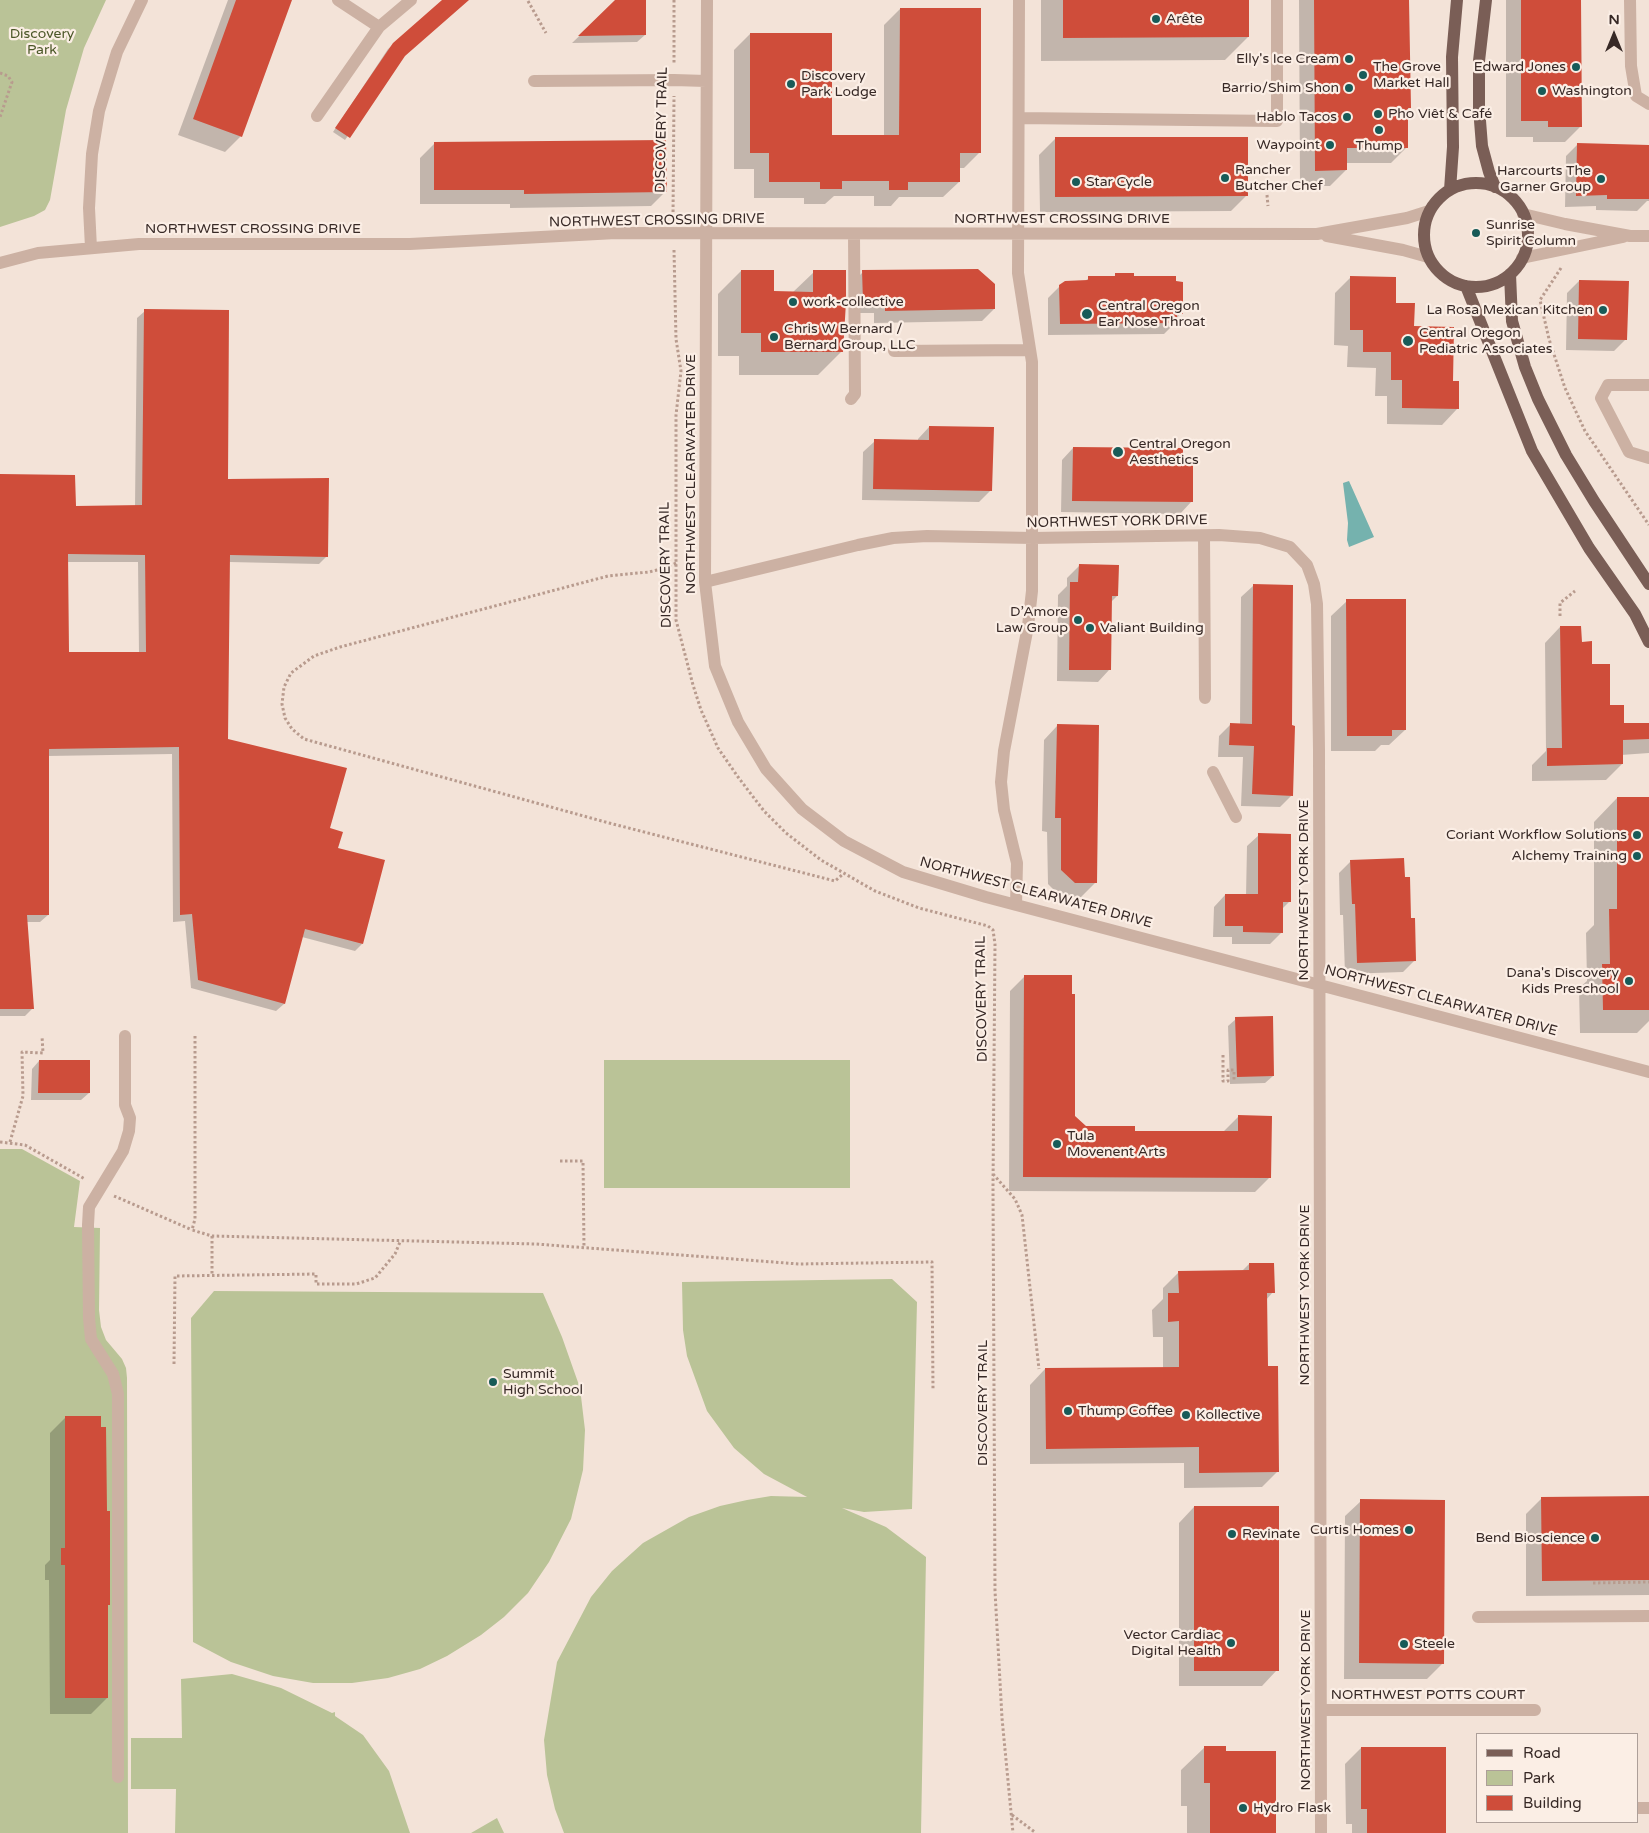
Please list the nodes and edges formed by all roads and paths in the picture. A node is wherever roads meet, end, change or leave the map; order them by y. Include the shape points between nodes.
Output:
1 (142, 0) edge
2 (338, 0) edge
3 (411, 0) edge
4 (674, 0) edge
5 (707, 0) edge
6 (1019, 0) edge
7 (1277, 0) edge
8 (1457, 0) edge
9 (1486, 0) edge
10 (1630, 0) edge
11 (528, 1) edge
12 (379, 27) junction
13 (546, 33) dead end
14 (0, 73) edge
15 (674, 80) junction
16 (534, 81) dead end
17 (706, 81) junction
18 (1649, 104) edge
19 (317, 116) dead end
20 (0, 117) edge
21 (1019, 118) junction
22 (1495, 187) junction
23 (1248, 188) dead end
24 (1260, 188) dead end
25 (1450, 190) junction
26 (1267, 195) dead end
27 (1268, 206) dead end
28 (1429, 211) junction
29 (1523, 214) junction
30 (673, 234) junction
31 (706, 234) junction
32 (854, 234) junction
33 (1019, 234) junction
34 (1317, 234) junction
35 (1630, 236) junction
36 (1649, 236) edge
37 (91, 248) junction
38 (1428, 257) junction
39 (1522, 258) junction
40 (0, 263) edge
41 (1564, 263) dead end
42 (1510, 274) junction
43 (1466, 286) junction
44 (1029, 350) junction
45 (894, 351) dead end
46 (1649, 385) edge
47 (851, 399) dead end
48 (1649, 458) edge
49 (1649, 525) edge
50 (1204, 536) junction
51 (1033, 538) junction
52 (676, 563) junction
53 (705, 582) junction
54 (1649, 584) edge
55 (1575, 591) dead end
56 (1560, 616) dead end
57 (1649, 642) edge
58 (1205, 698) dead end
59 (1213, 772) dead end
60 (1236, 817) dead end
61 (843, 874) junction
62 (1016, 905) junction
63 (1319, 985) junction
64 (42, 1036) dead end
65 (125, 1036) dead end
66 (194, 1036) dead end
67 (1222, 1055) dead end
68 (1649, 1072) edge
69 (1234, 1081) dead end
70 (10, 1142) dead end
71 (560, 1162) dead end
72 (993, 1174) junction
73 (212, 1236) junction
74 (400, 1242) junction
75 (584, 1248) junction
76 (212, 1275) junction
77 (174, 1364) dead end
78 (1039, 1369) dead end
79 (933, 1390) dead end
80 (1649, 1582) edge
81 (1593, 1583) dead end
82 (1649, 1616) edge
83 (1478, 1617) dead end
84 (1321, 1710) junction
85 (1535, 1710) dead end
86 (118, 1777) dead end
87 (1011, 1814) junction
88 (1013, 1833) edge
89 (1036, 1833) edge
90 (1321, 1833) edge

1 - 37 street via 117,52 99,111 92,154
2 - 12 street
3 - 12 street
4 - 15 path, DISCOVERY TRAIL
5 - 17 street, NORTHWEST CLEARWATER DRIVE
6 - 21 street
7 - 21 street via 1277,121
8 - 25 main road via 1452,57
9 - 22 main road via 1479,61 1479,108 1482,146
10 - 18 street via 1631,66 1636,96
11 - 13 path
12 - 19 street
14 - 20 path via 12,82
15 - 16 street
15 - 17 street
15 - 30 path, DISCOVERY TRAIL
17 - 31 street, NORTHWEST CLEARWATER DRIVE
21 - 33 street
22 - 25 main road via 1472,184
22 - 29 main road via 1511,197
23 - 24 path
25 - 28 main road
26 - 27 path
28 - 34 street, NORTHWEST CROSSING DRIVE
28 - 38 main road via 1424,233
29 - 35 street
29 - 39 main road via 1528,236
30 - 31 street, NORTHWEST CROSSING DRIVE
30 - 37 street, NORTHWEST CROSSING DRIVE via 616,233 410,244 139,244
30 - 52 path, DISCOVERY TRAIL via 676,339 681,371 676,415
31 - 32 street, NORTHWEST CROSSING DRIVE
31 - 53 street, NORTHWEST CLEARWATER DRIVE
32 - 33 street, NORTHWEST CROSSING DRIVE
32 - 47 street via 855,394
33 - 34 street, NORTHWEST CROSSING DRIVE
33 - 44 street via 1018,273
34 - 38 street, NORTHWEST CROSSING DRIVE
35 - 36 street
35 - 39 street
37 - 40 street, NORTHWEST CROSSING DRIVE via 38,253
38 - 43 main road via 1442,275
39 - 42 main road
41 - 49 path via 1540,300 1549,339 1565,388 1585,431
42 - 43 main road via 1489,285
42 - 54 main road via 1512,321 1524,367 1538,399 1566,455
43 - 57 main road via 1532,451 1589,548 1635,614
44 - 45 street
44 - 51 street via 1032,362
46 - 48 street via 1608,385 1601,398 1629,452
50 - 51 street, NORTHWEST YORK DRIVE
50 - 58 street
50 - 63 street, NORTHWEST YORK DRIVE via 1260,538 1290,547 1307,565 1314,584 1319,750
51 - 53 street, NORTHWEST YORK DRIVE via 893,538 826,551
51 - 62 street via 1028,626 1001,782 1017,863
52 - 61 path, DISCOVERY TRAIL via 676,620 684,658 718,748 764,811 786,833
52 - 61 path via 649,572 608,576 314,656 292,674 284,687 282,704 285,718 304,739 609,823 836,881
53 - 62 street, NORTHWEST CLEARWATER DRIVE via 715,666 738,722 766,769 802,809 844,840 903,872
55 - 56 path via 1560,603
59 - 60 street
61 - 72 path, DISCOVERY TRAIL via 875,892 993,930
62 - 63 street, NORTHWEST CLEARWATER DRIVE
63 - 68 street, NORTHWEST CLEARWATER DRIVE
63 - 84 street, NORTHWEST YORK DRIVE
64 - 70 path via 43,1053 22,1052 23,1096
65 - 86 street via 125,1105 130,1118 129,1131 123,1151 90,1207 88,1225 91,1339 114,1374 118,1394
66 - 73 path via 192,1230
67 - 69 path via 1223,1081 1228,1081 1228,1070 1234,1070
71 - 75 path via 584,1161
72 - 78 path via 1015,1199 1022,1215
72 - 87 path, DISCOVERY TRAIL via 995,1591
73 - 74 path
73 - 76 path
74 - 75 path
74 - 76 path via 395,1254 375,1278 356,1284 316,1284 316,1274
75 - 79 path via 799,1264 932,1262
76 - 77 path via 174,1276
80 - 81 path
82 - 83 street
84 - 85 street, NORTHWEST POTTS COURT
84 - 90 street, NORTHWEST YORK DRIVE
87 - 88 path, DISCOVERY TRAIL
87 - 89 path

